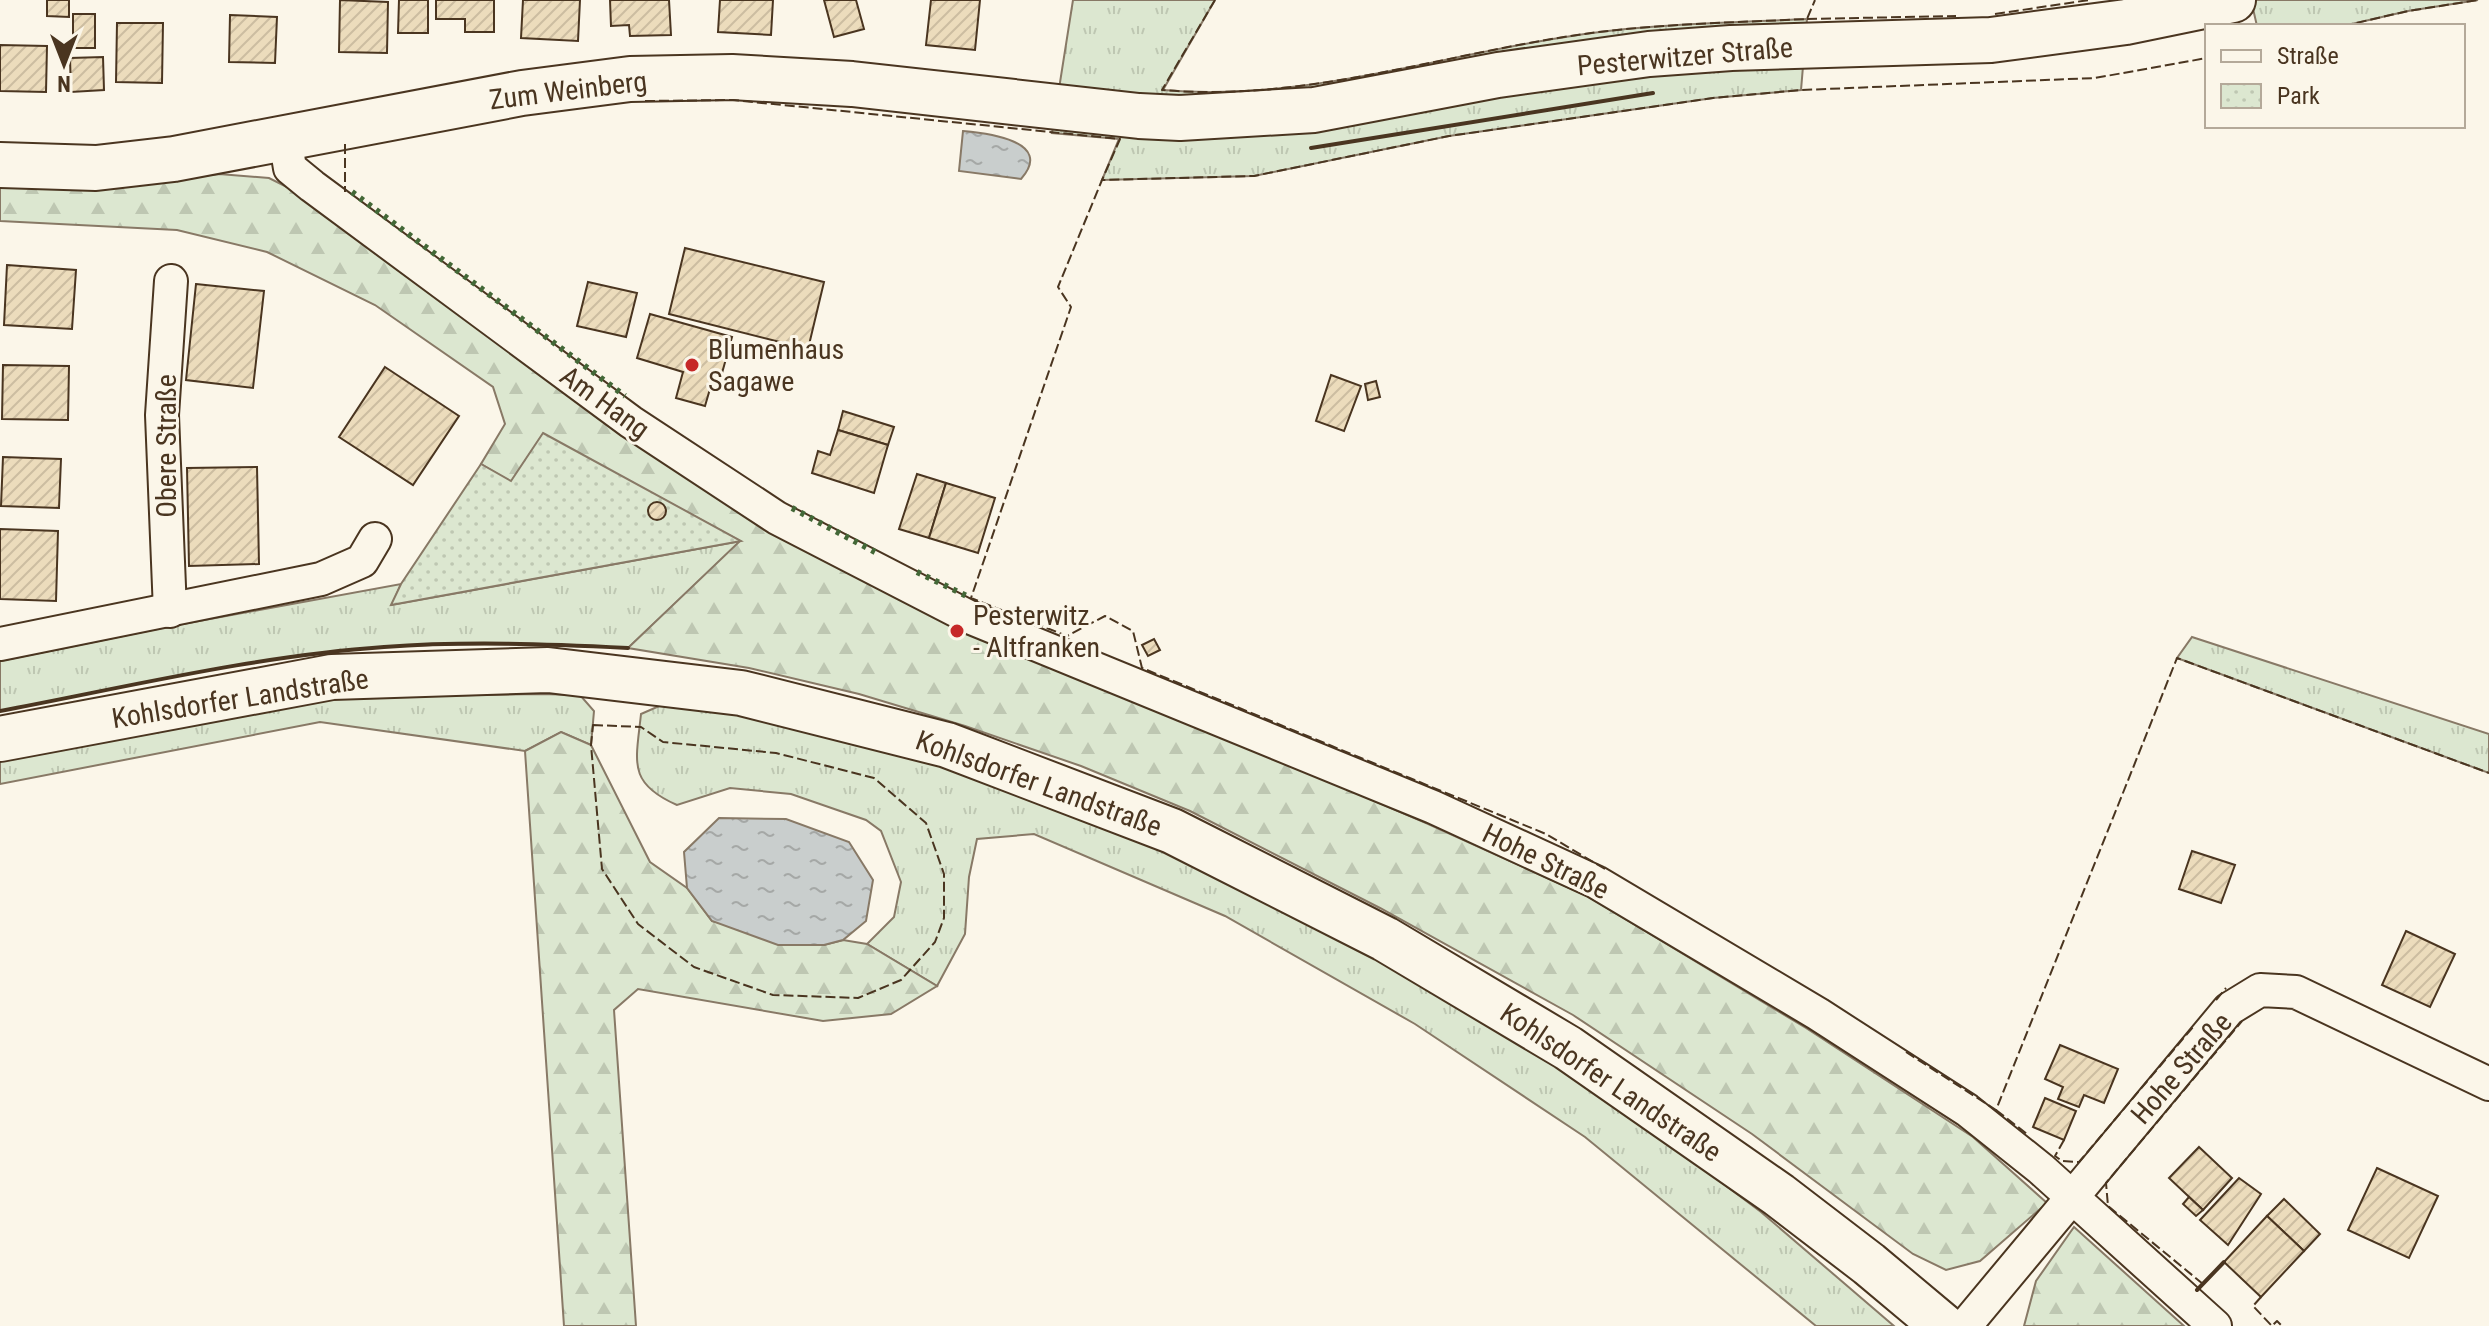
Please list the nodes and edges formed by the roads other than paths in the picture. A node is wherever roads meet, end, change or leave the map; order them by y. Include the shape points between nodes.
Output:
1 (2233, 0) edge
2 (1139, 116) joint
3 (285, 138) junction
4 (0, 165) edge
5 (171, 281) dead end
6 (375, 539) dead end
7 (170, 611) junction
8 (969, 617) joint
9 (0, 644) edge
10 (0, 739) edge
11 (2489, 1084) edge
12 (2073, 1198) junction
13 (1943, 1326) edge
14 (1965, 1326) edge
15 (2215, 1326) edge

1 - 2 street, Pesterwitzer Straße via 2126,22 1991,40 1649,54 1498,75 1314,110
2 - 3 street, Zum Weinberg via 852,84 732,77 644,79 522,93
3 - 4 street, Zum Weinberg via 96,168
3 - 8 street, Am Hang via 290,168 631,422 757,507
5 - 7 street, Obere Straße via 162,415
6 - 7 street via 362,561 321,579
7 - 9 street
8 - 12 street, Hohe Straße via 1433,807 1596,882 1967,1110
10 - 13 street, Kohlsdorfer Landstraße via 332,677 548,670 741,693 947,745 1172,831 1398,947 1593,1065 1779,1195
11 - 12 street, Hohe Straße via 2296,992 2260,990 2229,1009
12 - 14 street, Hohe Straße
12 - 15 street, Hohe Straße

